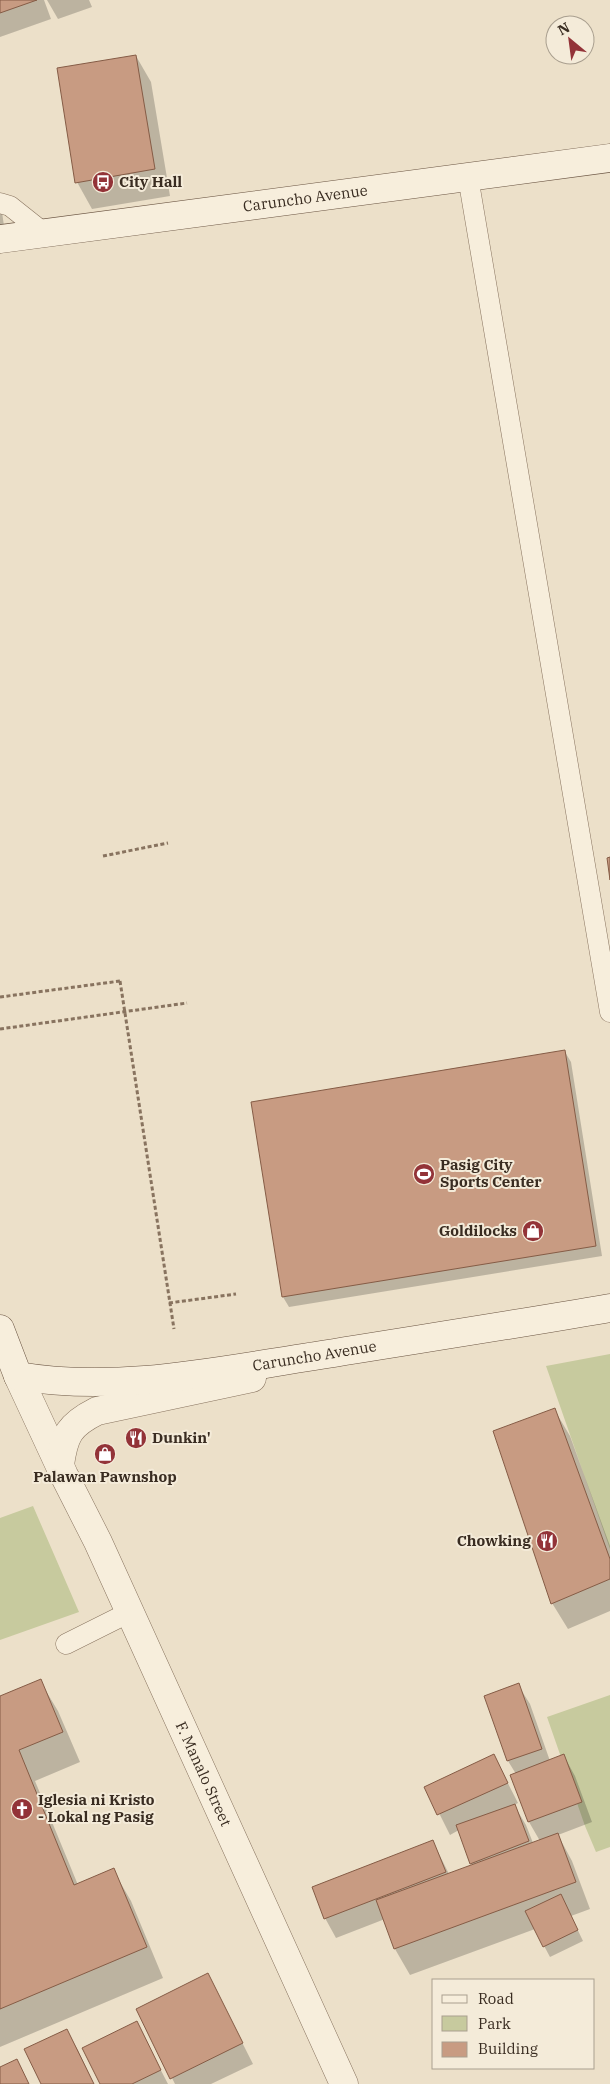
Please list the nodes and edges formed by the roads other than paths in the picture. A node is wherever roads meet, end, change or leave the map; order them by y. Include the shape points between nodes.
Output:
1 (610, 158) edge
2 (468, 177) junction
3 (0, 203) edge
4 (44, 233) junction
5 (0, 239) edge
6 (610, 1012) edge
7 (610, 1308) edge
8 (0, 1328) edge
9 (284, 1360) junction
10 (18, 1376) junction
11 (60, 1465) junction
12 (130, 1612) junction
13 (66, 1644) dead end
14 (344, 2084) edge

1 - 2 main road, Caruncho Avenue
2 - 4 main road, Caruncho Avenue
2 - 6 lane
3 - 4 lane via 10,206
4 - 5 main road, Caruncho Avenue
7 - 9 main road, Caruncho Avenue
8 - 10 main road, F. Manalo Street
9 - 10 main road, Caruncho Avenue via 106,1383 49,1381
9 - 11 main road via 252,1378 97,1411 68,1432
10 - 11 main road, F. Manalo Street
11 - 12 main road, F. Manalo Street
12 - 13 lane
12 - 14 main road, F. Manalo Street

